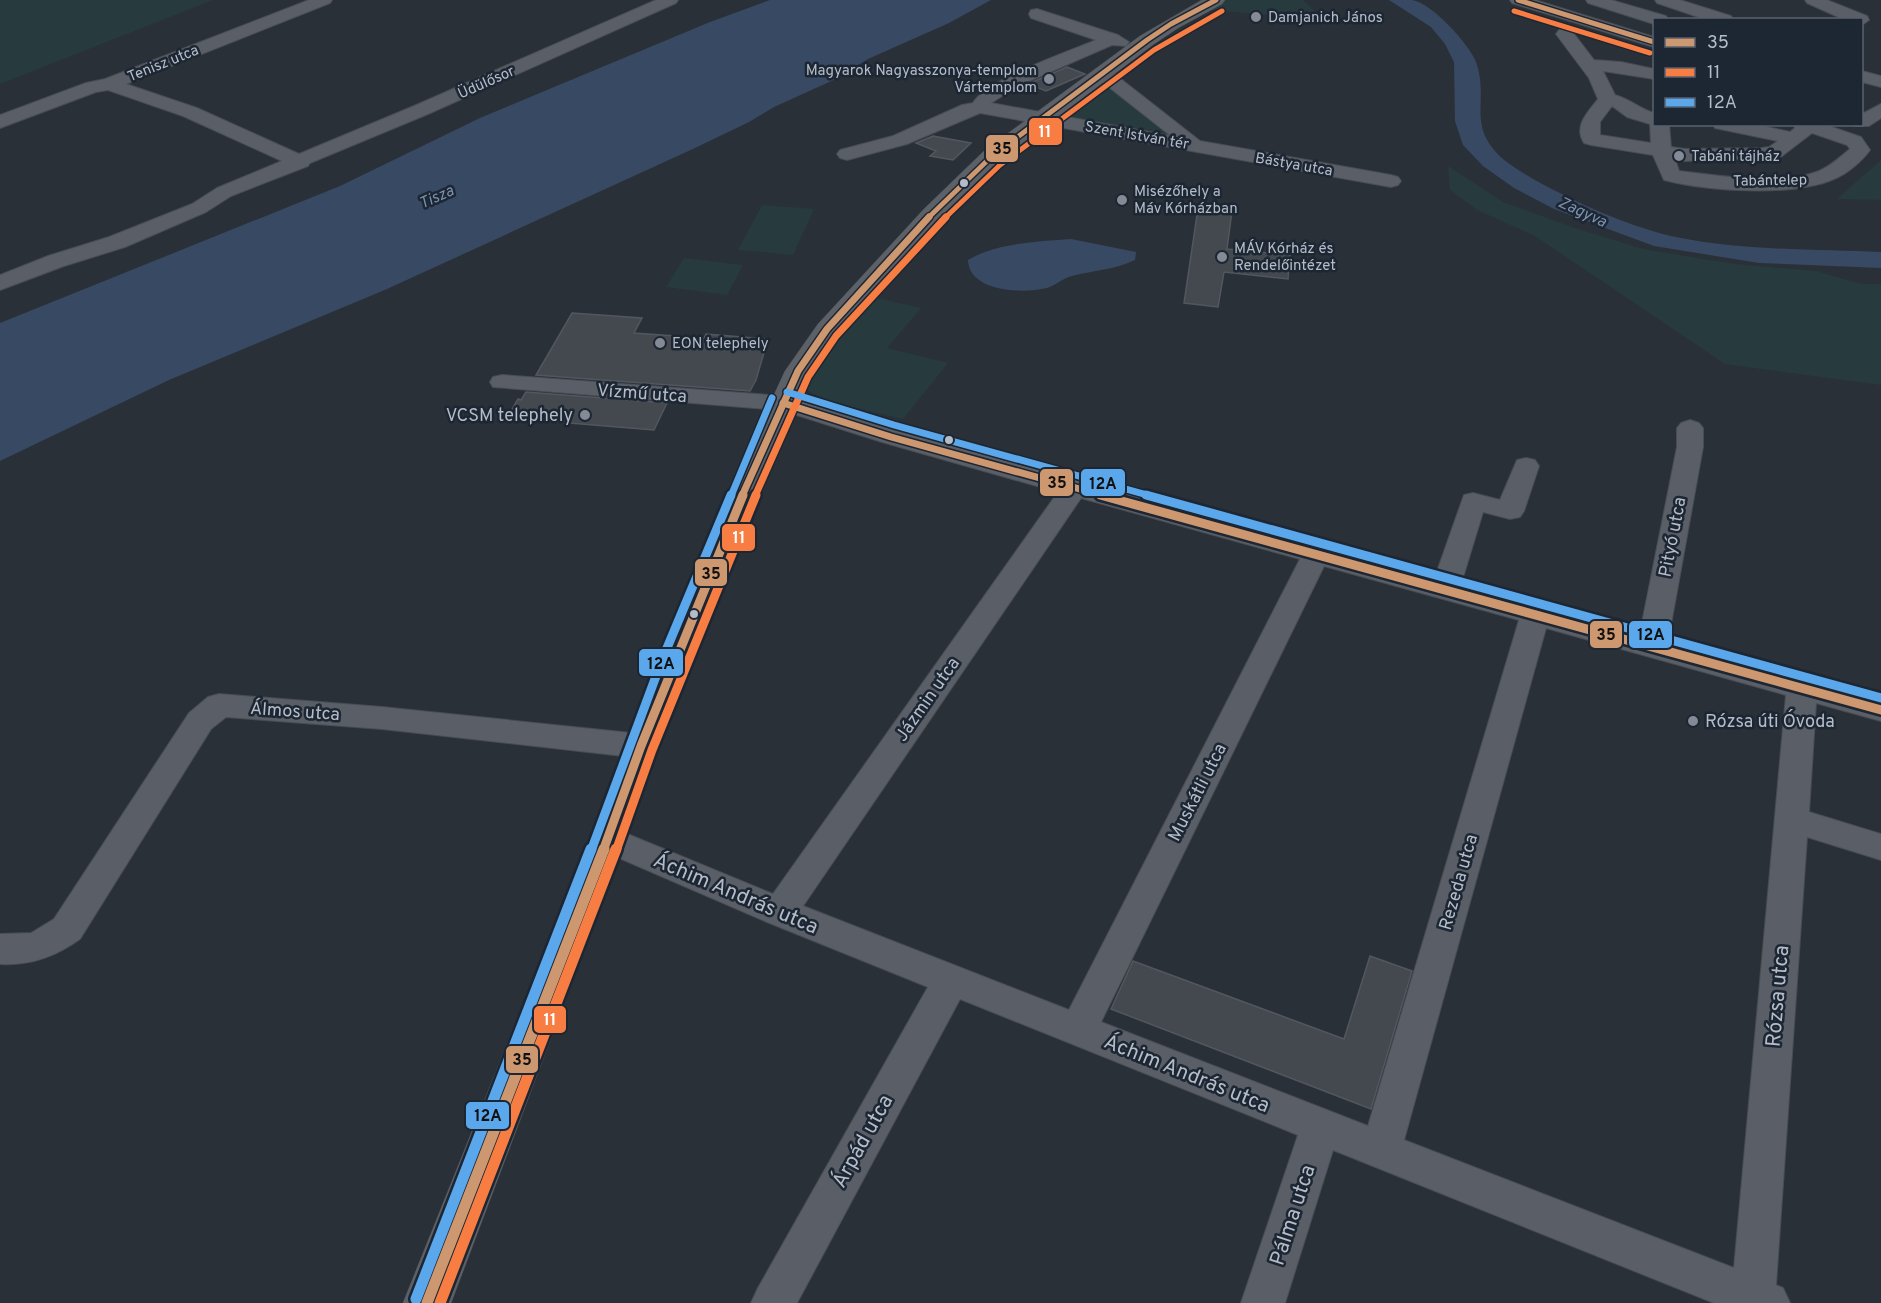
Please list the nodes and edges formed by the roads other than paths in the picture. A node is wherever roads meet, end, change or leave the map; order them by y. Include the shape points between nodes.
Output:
1 (324, 0) edge
2 (670, 0) edge
3 (1216, 0) edge
4 (1518, 0) edge
5 (1594, 0) edge
6 (1663, 0) edge
7 (1813, 0) edge
8 (1037, 14) dead end
9 (1653, 18) edge
10 (1719, 18) edge
11 (1856, 18) edge
12 (1863, 21) edge
13 (1881, 28) edge
14 (1565, 34) dead end
15 (1112, 39) junction
16 (1653, 42) edge
17 (1142, 43) junction
18 (1588, 65) junction
19 (1102, 73) junction
20 (1653, 74) edge
21 (1863, 76) edge
22 (1881, 82) edge
23 (108, 84) junction
24 (1607, 99) junction
25 (980, 107) junction
26 (1040, 118) junction
27 (1653, 119) edge
28 (0, 123) edge
29 (1659, 126) edge
30 (1737, 126) edge
31 (1854, 126) edge
32 (1801, 130) edge
33 (1839, 136) junction
34 (1196, 146) junction
35 (1662, 152) junction
36 (847, 154) dead end
37 (301, 162) junction
38 (1391, 182) dead end
39 (0, 283) edge
40 (502, 382) dead end
41 (790, 387) junction
42 (1690, 428) dead end
43 (891, 437) junction
44 (1526, 466) dead end
45 (1075, 487) junction
46 (1316, 554) junction
47 (1445, 589) junction
48 (1535, 615) junction
49 (1652, 647) junction
50 (1802, 688) junction
51 (1881, 710) edge
52 (641, 746) junction
53 (1792, 819) junction
54 (608, 839) junction
55 (1881, 847) edge
56 (780, 912) junction
57 (0, 949) edge
58 (951, 980) junction
59 (1078, 1030) junction
60 (1321, 1126) junction
61 (1381, 1150) junction
62 (1758, 1301) edge
63 (427, 1303) edge
64 (773, 1303) edge
65 (1263, 1303) edge

1 - 23 street, Tenisz utca
2 - 37 street, Üdülősor
3 - 17 main road, Szent István tér
4 - 16 street
5 - 9 street
6 - 10 street
7 - 11 street
8 - 15 street
12 - 13 street
14 - 18 street
15 - 17 street
15 - 25 street via 1012,82 984,99
17 - 19 main road, Szent István tér
18 - 20 street
18 - 24 street via 1598,76
19 - 26 main road, Szent István tér
19 - 34 street, Szent István tér
21 - 22 street
23 - 28 street, Tenisz utca
23 - 37 street via 190,112
24 - 27 street
24 - 35 street, Tabántelep via 1591,118 1591,139
25 - 26 street
25 - 36 street via 900,140
26 - 34 street, Szent István tér
26 - 41 main road via 985,162 932,214 827,329
29 - 35 street, Tabántelep
30 - 32 street
31 - 33 street
32 - 33 street
32 - 35 street, Tabántelep via 1775,152
33 - 35 street, Tabántelep via 1854,141 1860,150 1829,174 1795,182 1671,176
34 - 38 street, Bástya utca
37 - 39 street, Üdülősor via 224,192 199,208 117,242
40 - 41 street, Vízmű utca
41 - 43 street, Vízmű utca
41 - 43 street via 821,405 884,423
41 - 52 main road
42 - 49 street, Pityó utca via 1690,447
43 - 45 street, Vízmű utca
44 - 47 street via 1510,511 1473,501
45 - 46 street, Vízmű utca
45 - 56 street, Jázmin utca
46 - 47 street, Vízmű utca
46 - 59 street, Muskátli utca
47 - 48 street, Vízmű utca
48 - 49 street, Vízmű utca
48 - 61 street, Rezeda utca
49 - 50 street, Vízmű utca
50 - 51 street, Vízmű utca
50 - 53 street, Rózsa utca
52 - 54 main road
52 - 57 street, Álmos utca via 219,705 200,721 67,929 45,945 20,951
53 - 55 street
53 - 62 street, Rózsa utca
54 - 56 street, Áchim András utca
54 - 63 main road
56 - 58 street, Áchim András utca
58 - 59 street, Áchim András utca
58 - 64 street, Árpád utca
59 - 60 street, Áchim András utca
60 - 61 street, Áchim András utca
60 - 65 street, Pálma utca
61 - 62 street, Áchim András utca

